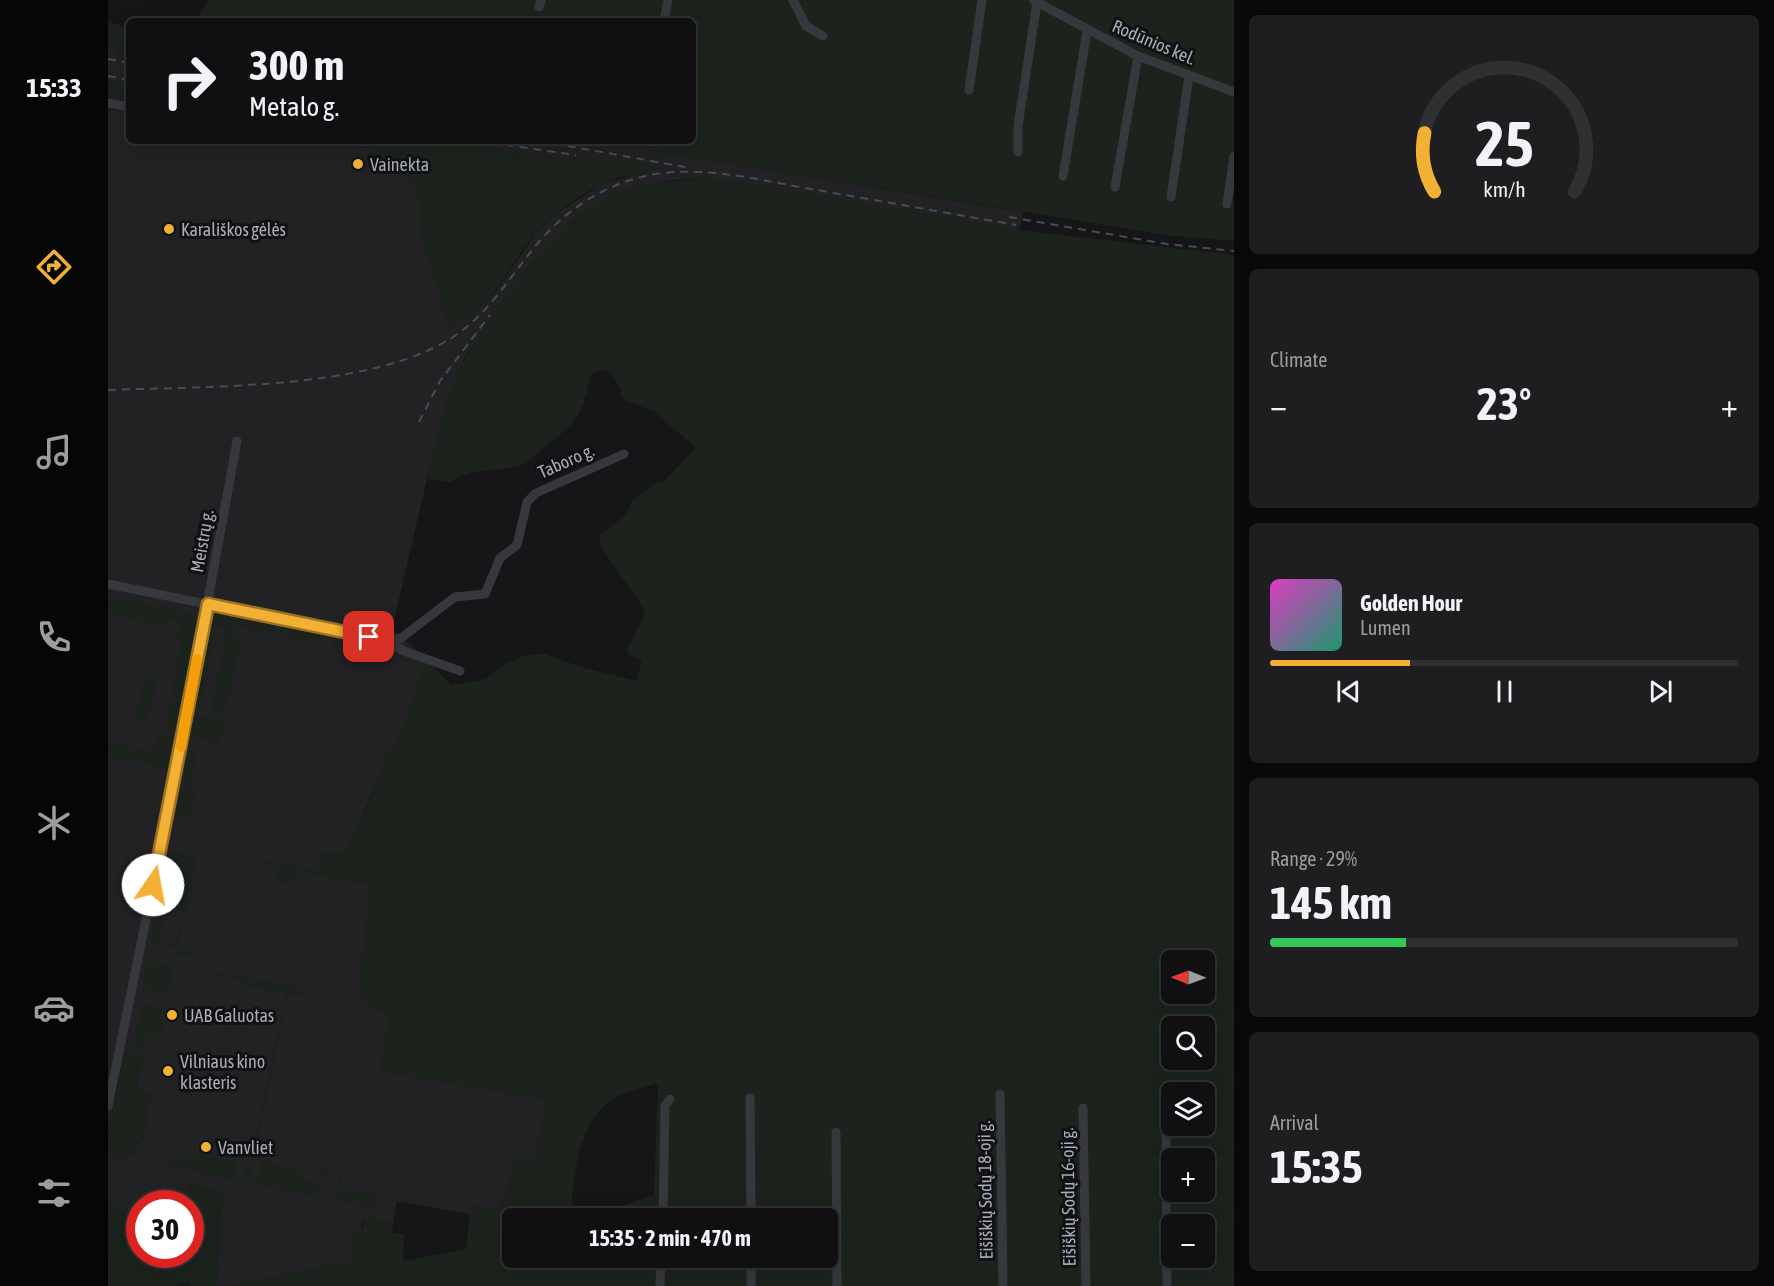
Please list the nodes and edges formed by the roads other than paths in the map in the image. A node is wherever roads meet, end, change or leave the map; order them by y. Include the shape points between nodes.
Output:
1 (668, 0) edge
2 (793, 0) edge
3 (982, 0) edge
4 (1035, 1) edge
5 (665, 18) edge
6 (1087, 31) junction
7 (823, 36) dead end
8 (1138, 56) junction
9 (1189, 76) junction
10 (969, 90) dead end
11 (1234, 92) edge
12 (108, 103) edge
13 (126, 107) edge
14 (1018, 152) dead end
15 (1234, 156) edge
16 (1064, 176) dead end
17 (1115, 187) dead end
18 (1171, 197) dead end
19 (1227, 204) dead end
20 (237, 441) dead end
21 (624, 454) dead end
22 (108, 584) edge
23 (208, 604) junction
24 (387, 641) junction
25 (460, 671) dead end
26 (1000, 1094) dead end
27 (750, 1098) dead end
28 (670, 1099) dead end
29 (108, 1106) edge
30 (1083, 1108) dead end
31 (836, 1132) dead end
32 (1166, 1136) edge
33 (663, 1208) edge
34 (751, 1208) edge
35 (661, 1268) edge
36 (751, 1268) edge
37 (660, 1286) edge
38 (751, 1286) edge
39 (837, 1286) edge
40 (1002, 1286) edge
41 (1086, 1286) edge
42 (1167, 1286) edge

1 - 5 street
2 - 7 street via 806,26
3 - 10 street
4 - 6 street, Rodūnios kel.
4 - 14 street via 1017,126
6 - 8 street, Rodūnios kel.
6 - 16 street
8 - 9 street, Rodūnios kel.
8 - 17 street
9 - 11 street, Rodūnios kel.
9 - 18 street
12 - 13 street
15 - 19 street
20 - 23 street, Meistrų g.
21 - 24 street, Taboro g. via 536,493 526,502 517,545 500,558 485,594 455,597 401,638
22 - 23 street
23 - 24 street
23 - 29 street, Meistrų g.
24 - 25 street
26 - 40 street, Eišiškių Sodų 18-oji g.
27 - 34 street
28 - 33 street via 665,1106
30 - 41 street, Eišiškių Sodų 16-oji g.
31 - 39 street
32 - 42 street
35 - 37 street
36 - 38 street

